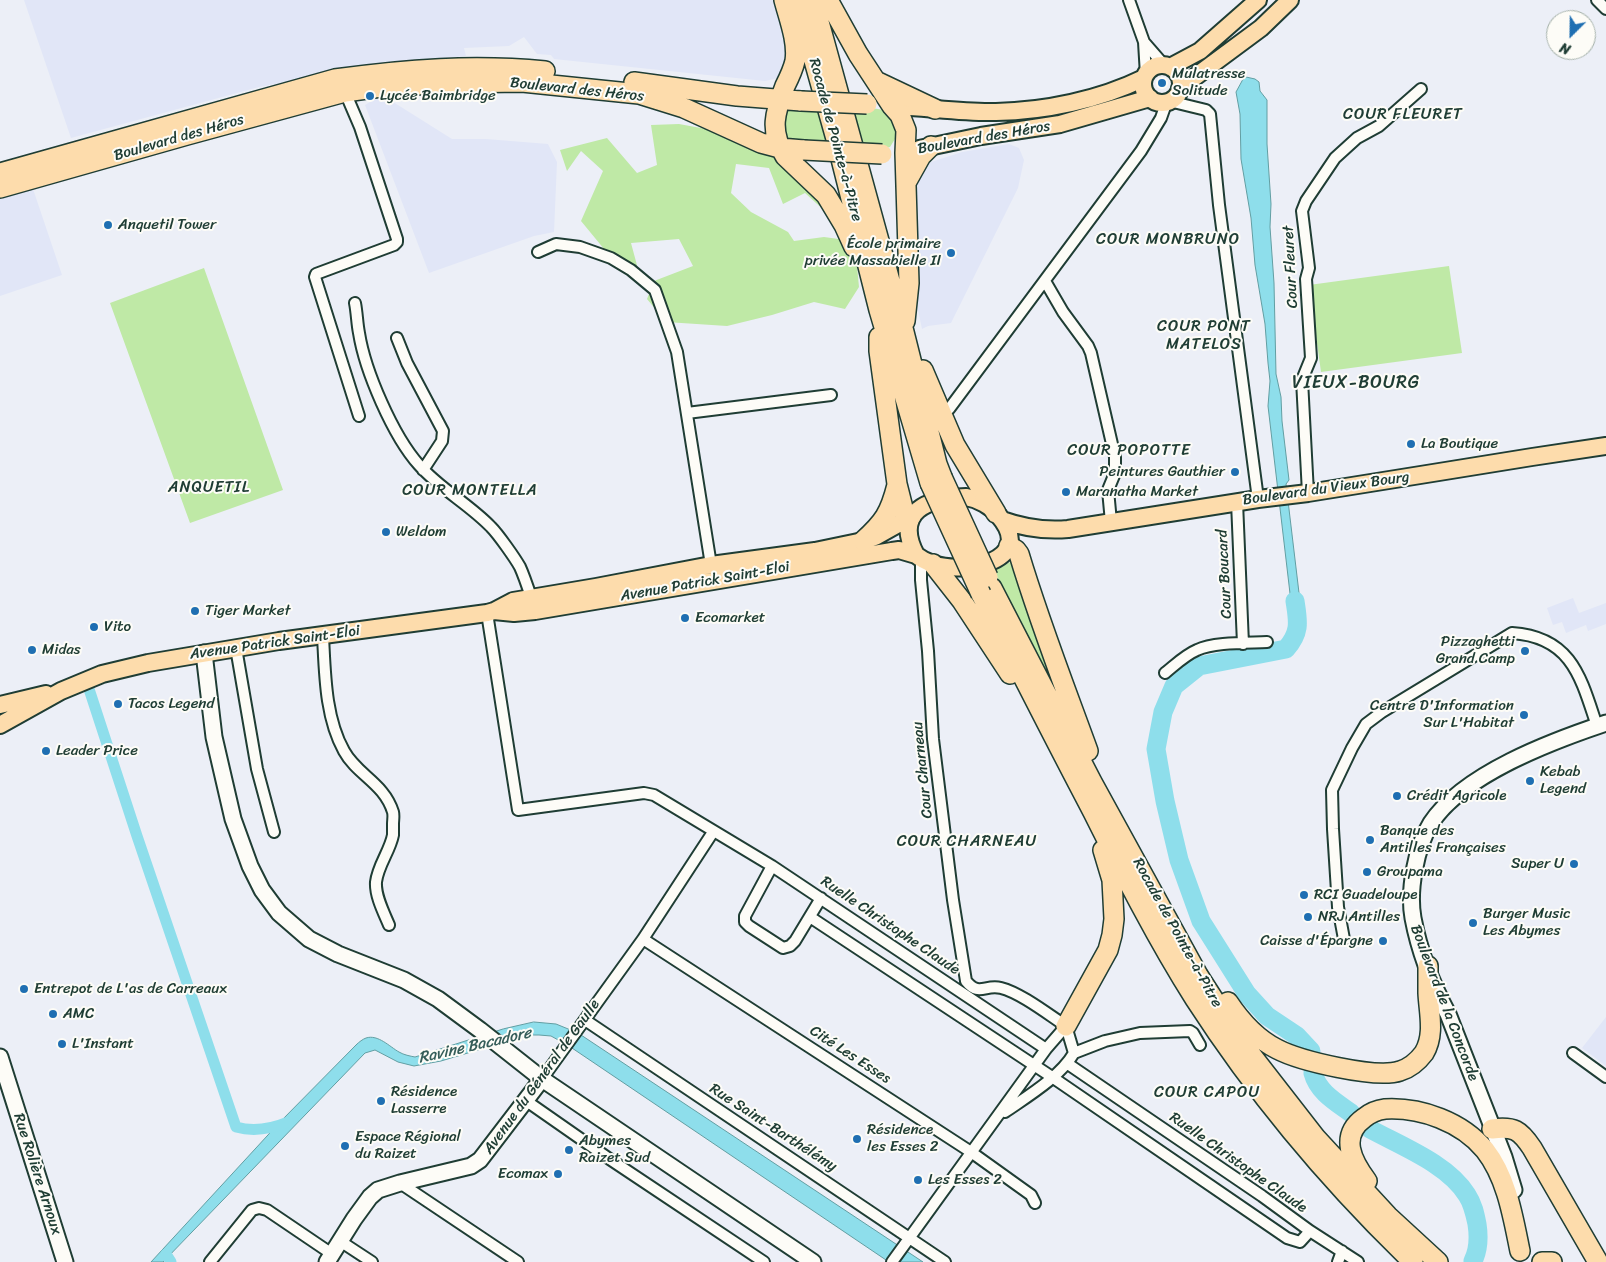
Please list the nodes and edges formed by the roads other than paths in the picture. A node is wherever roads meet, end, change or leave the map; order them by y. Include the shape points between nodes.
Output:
1 (784, 0) edge
2 (797, 0) edge
3 (813, 0) edge
4 (828, 0) edge
5 (1129, 0) edge
6 (1258, 0) edge
7 (1290, 0) edge
8 (1597, 0) edge
9 (1606, 9) edge
10 (1144, 42) junction
11 (1167, 66) junction
12 (1145, 76) junction
13 (874, 80) junction
14 (1421, 89) dead end
15 (345, 92) junction
16 (781, 100) junction
17 (1166, 100) junction
18 (892, 106) junction
19 (934, 109) junction
20 (931, 146) junction
21 (780, 148) junction
22 (905, 153) junction
23 (0, 173) edge
24 (906, 182) junction
25 (0, 188) edge
26 (538, 252) dead end
27 (866, 275) junction
28 (1045, 281) junction
29 (877, 302) junction
30 (355, 303) dead end
31 (907, 307) junction
32 (879, 329) junction
33 (904, 332) junction
34 (397, 338) dead end
35 (911, 358) junction
36 (924, 375) junction
37 (831, 394) dead end
38 (949, 409) dead end
39 (687, 413) junction
40 (359, 416) dead end
41 (1606, 446) edge
42 (424, 470) junction
43 (936, 480) junction
44 (897, 484) junction
45 (1302, 493) junction
46 (1265, 498) junction
47 (1237, 502) junction
48 (1000, 517) junction
49 (910, 519) junction
50 (1112, 522) junction
51 (1046, 531) junction
52 (863, 541) junction
53 (1010, 544) junction
54 (923, 559) junction
55 (711, 565) junction
56 (987, 591) junction
57 (533, 605) junction
58 (490, 612) junction
59 (323, 636) junction
60 (1267, 642) dead end
61 (1244, 644) junction
62 (236, 648) junction
63 (204, 653) junction
64 (1165, 673) dead end
65 (61, 692) junction
66 (0, 705) edge
67 (1041, 723) junction
68 (0, 725) edge
69 (1601, 725) edge
70 (1082, 791) junction
71 (1109, 811) junction
72 (274, 832) dead end
73 (714, 832) junction
74 (1105, 856) junction
75 (772, 866) junction
76 (821, 898) junction
77 (1156, 898) junction
78 (810, 917) junction
79 (390, 925) dead end
80 (643, 938) junction
81 (1344, 939) dead end
82 (1426, 963) junction
83 (583, 1023) junction
84 (1066, 1026) junction
85 (1200, 1045) dead end
86 (1046, 1049) junction
87 (1074, 1053) junction
88 (1573, 1053) dead end
89 (0, 1057) edge
90 (1068, 1064) junction
91 (1035, 1066) junction
92 (1052, 1077) junction
93 (1606, 1078) edge
94 (542, 1079) junction
95 (526, 1100) junction
96 (998, 1117) junction
97 (1492, 1129) junction
98 (971, 1152) junction
99 (400, 1183) junction
100 (1035, 1203) dead end
101 (1310, 1232) junction
102 (1411, 1237) junction
103 (340, 1241) junction
104 (907, 1241) junction
105 (1342, 1251) junction
106 (1518, 1256) edge
107 (330, 1258) edge
108 (65, 1262) edge
109 (210, 1262) edge
110 (372, 1262) edge
111 (518, 1262) edge
112 (764, 1262) edge
113 (813, 1262) edge
114 (892, 1262) edge
115 (945, 1262) edge
116 (1338, 1262) edge
117 (1358, 1262) edge
118 (1413, 1262) edge
119 (1438, 1262) edge
120 (1542, 1262) edge
121 (1552, 1262) edge
122 (1598, 1262) edge

1 - 16 highway via 796,50
2 - 29 highway, Rocade de Pointe-à-Pitre
3 - 33 highway, Rocade de Pointe-à-Pitre
4 - 13 highway
5 - 10 street
6 - 11 main road via 1200,51
7 - 17 main road, Boulevard des Héros via 1261,28
8 - 9 street
10 - 11 street
10 - 12 street
11 - 12 main road via 1153,67
11 - 17 main road via 1181,82
12 - 17 main road via 1144,88
12 - 19 main road, Boulevard des Héros via 1108,94 1038,110
13 - 18 highway
13 - 19 highway
14 - 45 street, Cour Fleuret via 1379,126 1357,138 1335,158 1302,211 1309,268 1306,279 1312,358 1302,380
15 - 21 highway, Boulevard des Héros via 381,87 522,82 639,94 672,103 761,143
15 - 25 highway, Boulevard des Héros
15 - 40 street via 360,126 397,239 394,245 314,277
16 - 18 highway, Boulevard des Héros, bridge
16 - 21 highway via 774,127
16 - 23 highway, Boulevard des Héros via 508,67 383,72 335,79
17 - 20 main road, Boulevard des Héros via 1068,122
17 - 28 street via 1140,151
17 - 46 street via 1206,110 1210,114 1219,205
18 - 19 main road, Boulevard des Héros
18 - 22 highway via 904,122
20 - 22 main road, Boulevard des Héros
20 - 24 highway via 921,156
21 - 22 highway, Boulevard des Héros, bridge
21 - 27 highway via 790,162 826,195 844,225
22 - 24 highway
24 - 31 highway
26 - 39 street via 556,244 580,247 632,270 655,290 678,352
27 - 29 highway
27 - 32 highway
28 - 38 street
28 - 50 street via 1091,353 1115,457 1115,473 1108,490
29 - 32 highway
29 - 43 highway, Rocade de Pointe-à-Pitre
30 - 42 street via 359,335 372,381 397,433
31 - 33 highway
31 - 36 highway
32 - 44 highway via 879,351
33 - 35 highway, Rocade de Pointe-à-Pitre
34 - 42 street via 442,431 442,441
35 - 36 highway
35 - 43 highway, Rocade de Pointe-à-Pitre via 937,464
36 - 48 highway via 955,445
37 - 39 street
39 - 55 street
41 - 45 main road, Boulevard du Vieux Bourg
42 - 57 street via 492,527 520,567
43 - 56 highway, bridge
44 - 49 highway via 904,512
44 - 52 highway via 885,518
45 - 46 main road, Boulevard du Vieux Bourg
46 - 47 main road, Boulevard du Vieux Bourg
47 - 50 main road, Boulevard du Vieux Bourg
47 - 61 street, Cour Boucard
48 - 49 main road via 980,501 957,497 923,506
48 - 51 main road, Boulevard du Vieux Bourg via 1024,527
48 - 53 main road via 1008,529
49 - 52 main road, Avenue Patrick Saint-Eloi
49 - 54 main road via 910,536
50 - 51 main road, Boulevard du Vieux Bourg
51 - 53 main road, Boulevard du Vieux Bourg
52 - 55 main road, Avenue Patrick Saint-Eloi via 816,551
53 - 54 main road via 1004,554 979,566 958,568
53 - 71 highway via 1019,554
54 - 57 main road, Avenue Patrick Saint-Eloi via 899,550
54 - 67 highway via 962,601
54 - 84 street, Cour Charneau via 921,580 933,739 966,981 979,990 999,987 1011,991
55 - 57 main road, Avenue Patrick Saint-Eloi via 596,587
56 - 70 highway, Rocade de Pointe-à-Pitre
56 - 71 highway, Rocade de Pointe-à-Pitre
57 - 58 main road, Avenue Patrick Saint-Eloi via 514,613
58 - 59 main road, Avenue Patrick Saint-Eloi
58 - 73 street, Ruelle Christophe Claude via 518,810 644,793 654,795
59 - 62 main road, Avenue Patrick Saint-Eloi
59 - 79 street via 333,726 344,751 357,769 383,792 394,814 393,836 376,883
60 - 61 street
61 - 64 street via 1198,649
62 - 63 main road, Avenue Patrick Saint-Eloi
62 - 72 street via 257,769
63 - 65 main road, Avenue Patrick Saint-Eloi via 102,674
63 - 94 main road via 214,737 233,819 250,866 279,913 310,939 438,999
65 - 66 main road, Avenue Patrick Saint-Eloi
65 - 68 main road, Avenue Patrick Saint-Eloi
67 - 70 highway
67 - 74 highway
69 - 81 street via 1575,668 1563,652 1534,636 1512,633 1366,724 1332,790 1338,907
69 - 82 main road, Boulevard de la Concorde via 1494,769 1448,803 1431,824 1416,858 1412,879 1412,916
70 - 74 highway
70 - 118 highway, Rocade de Pointe-à-Pitre via 1150,923 1222,1038 1334,1181
71 - 77 highway, Rocade de Pointe-à-Pitre
73 - 75 street, Ruelle Christophe Claude
73 - 80 street, Avenue du Général de Gaulle
74 - 84 highway via 1112,880 1112,935 1108,950
75 - 76 street, Ruelle Christophe Claude
75 - 78 street via 744,916 746,922 786,948 795,941
76 - 78 street
76 - 86 street, Ruelle Christophe Claude
77 - 82 highway via 1165,906 1230,1005 1250,1028 1277,1050 1297,1057 1384,1074 1400,1072 1411,1066 1429,1043
77 - 102 highway, Rocade de Pointe-à-Pitre via 1198,975 1239,1039 1316,1138 1360,1188
78 - 91 street
80 - 83 street, Avenue du Général de Gaulle
80 - 98 street, Cité Les Esses
82 - 97 main road, Boulevard de la Concorde
83 - 94 street, Avenue du Général de Gaulle
83 - 104 street, Rue Saint-Barthélémy
84 - 86 street
84 - 87 street
85 - 87 street via 1190,1031 1140,1033
86 - 91 street
87 - 90 street
88 - 93 street
89 - 108 main road, Rue Rolière Arnoux
90 - 92 street
90 - 101 street, Ruelle Christophe Claude
91 - 92 street
91 - 96 street
92 - 96 street
92 - 101 street via 1287,1238 1300,1242
94 - 95 main road, Avenue du Général de Gaulle
94 - 113 main road
95 - 99 main road, Avenue du Général de Gaulle via 484,1157 476,1163
95 - 112 street
96 - 98 street
97 - 106 main road, Boulevard de la Concorde via 1516,1195 1520,1220
97 - 122 highway via 1504,1127 1522,1134
98 - 100 street, Cité Les Esses via 1031,1195
98 - 104 street
99 - 103 main road, Avenue du Général de Gaulle via 372,1195
99 - 111 street
101 - 105 street, Ruelle Christophe Claude
102 - 106 highway via 1360,1172 1350,1150 1350,1136 1355,1126 1375,1111 1417,1113 1450,1123 1469,1134 1498,1172 1512,1214
102 - 119 highway, Rocade de Pointe-à-Pitre
103 - 107 main road, Avenue du Général de Gaulle
103 - 110 street
104 - 114 street
104 - 115 street, Rue Saint-Barthélémy
105 - 116 street
105 - 117 street, Ruelle Christophe Claude
107 - 109 street via 267,1210 259,1208 252,1210
120 - 121 highway

